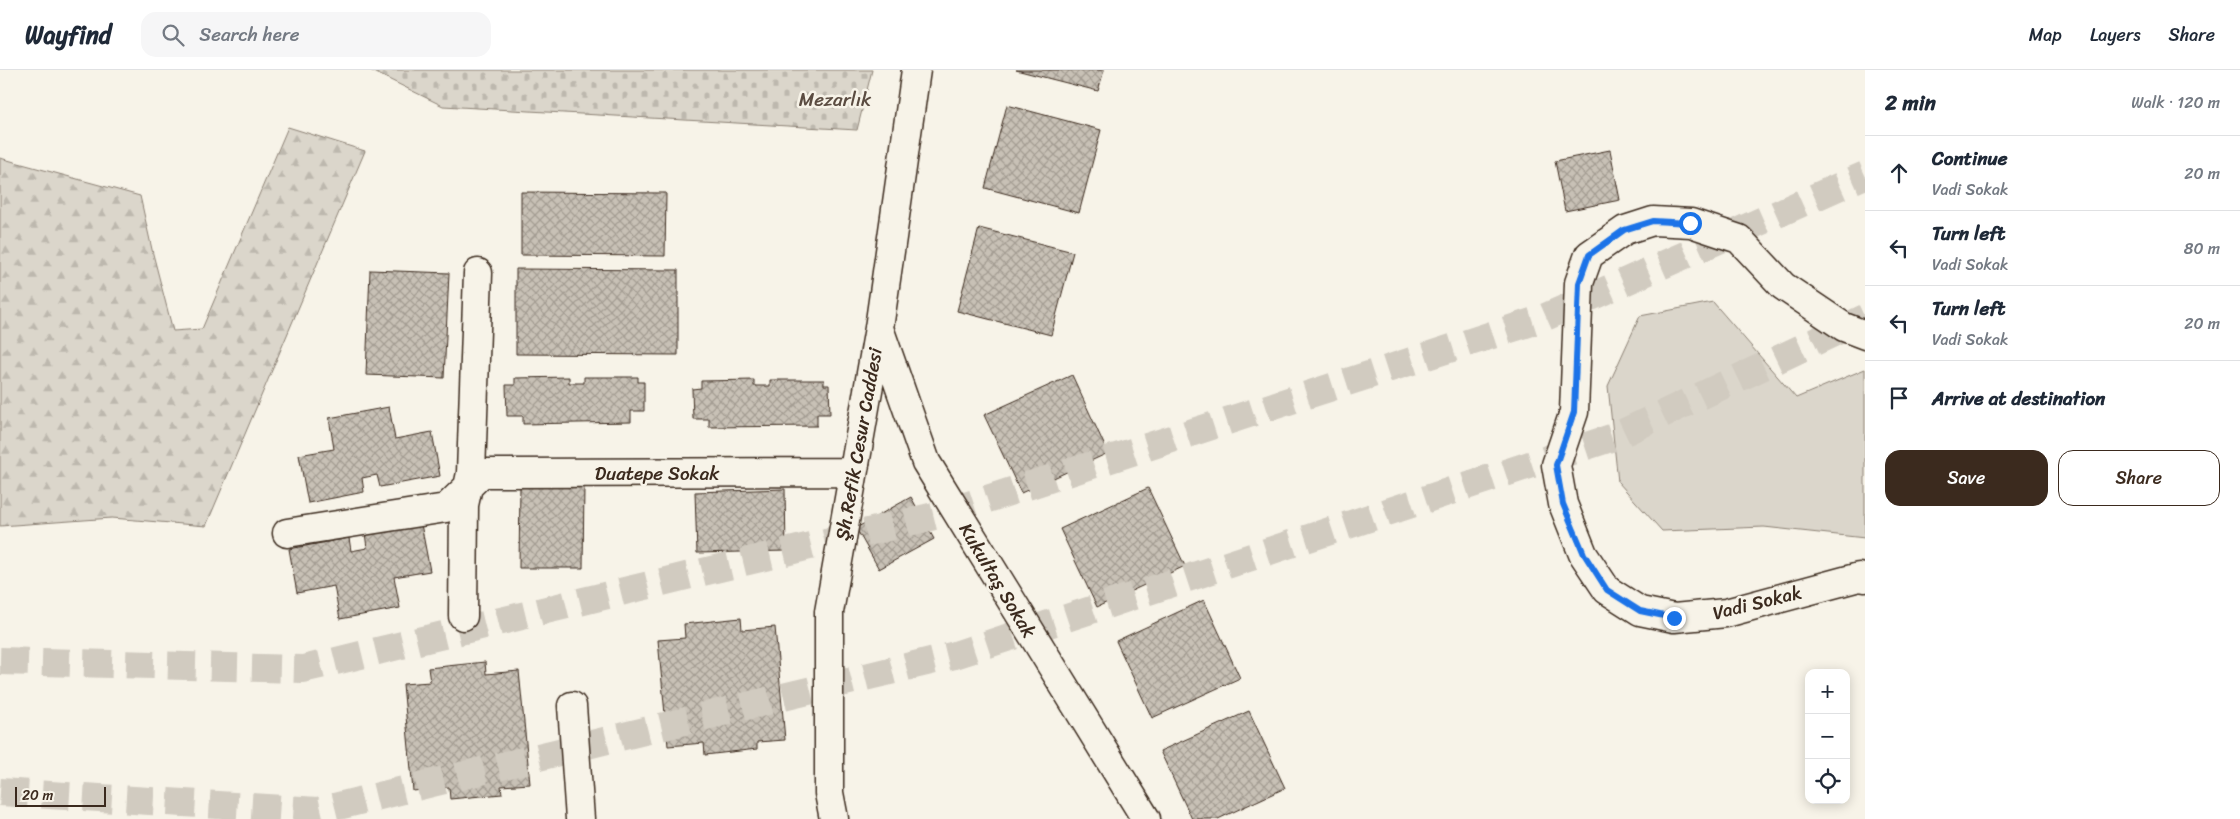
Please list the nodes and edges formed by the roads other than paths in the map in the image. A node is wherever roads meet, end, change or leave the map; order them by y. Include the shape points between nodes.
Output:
1 (916, 70) edge
2 (478, 273) dead end
3 (879, 328) junction
4 (1865, 336) edge
5 (853, 472) junction
6 (468, 488) junction
7 (287, 533) dead end
8 (1865, 578) edge
9 (463, 616) dead end
10 (572, 706) dead end
11 (580, 819) edge
12 (834, 819) edge
13 (1146, 819) edge

1 - 3 street, Şh.Refik Cesur Caddesi
2 - 6 street via 472,473
3 - 5 street, Şh.Refik Cesur Caddesi
3 - 13 street, Kukultaş Sokak via 926,462
4 - 8 street, Vadi Sokak via 1844,327 1783,286 1738,238 1690,223 1653,221 1624,230 1589,255 1579,283 1574,412 1556,465 1563,504 1584,554 1607,590 1640,611 1674,618 1726,613 1850,579
5 - 6 street, Duatepe Sokak via 482,473
5 - 12 street, Şh.Refik Cesur Caddesi via 829,612 829,793
6 - 7 street, Duatepe Sokak via 446,508
6 - 9 street via 464,505
10 - 11 street

